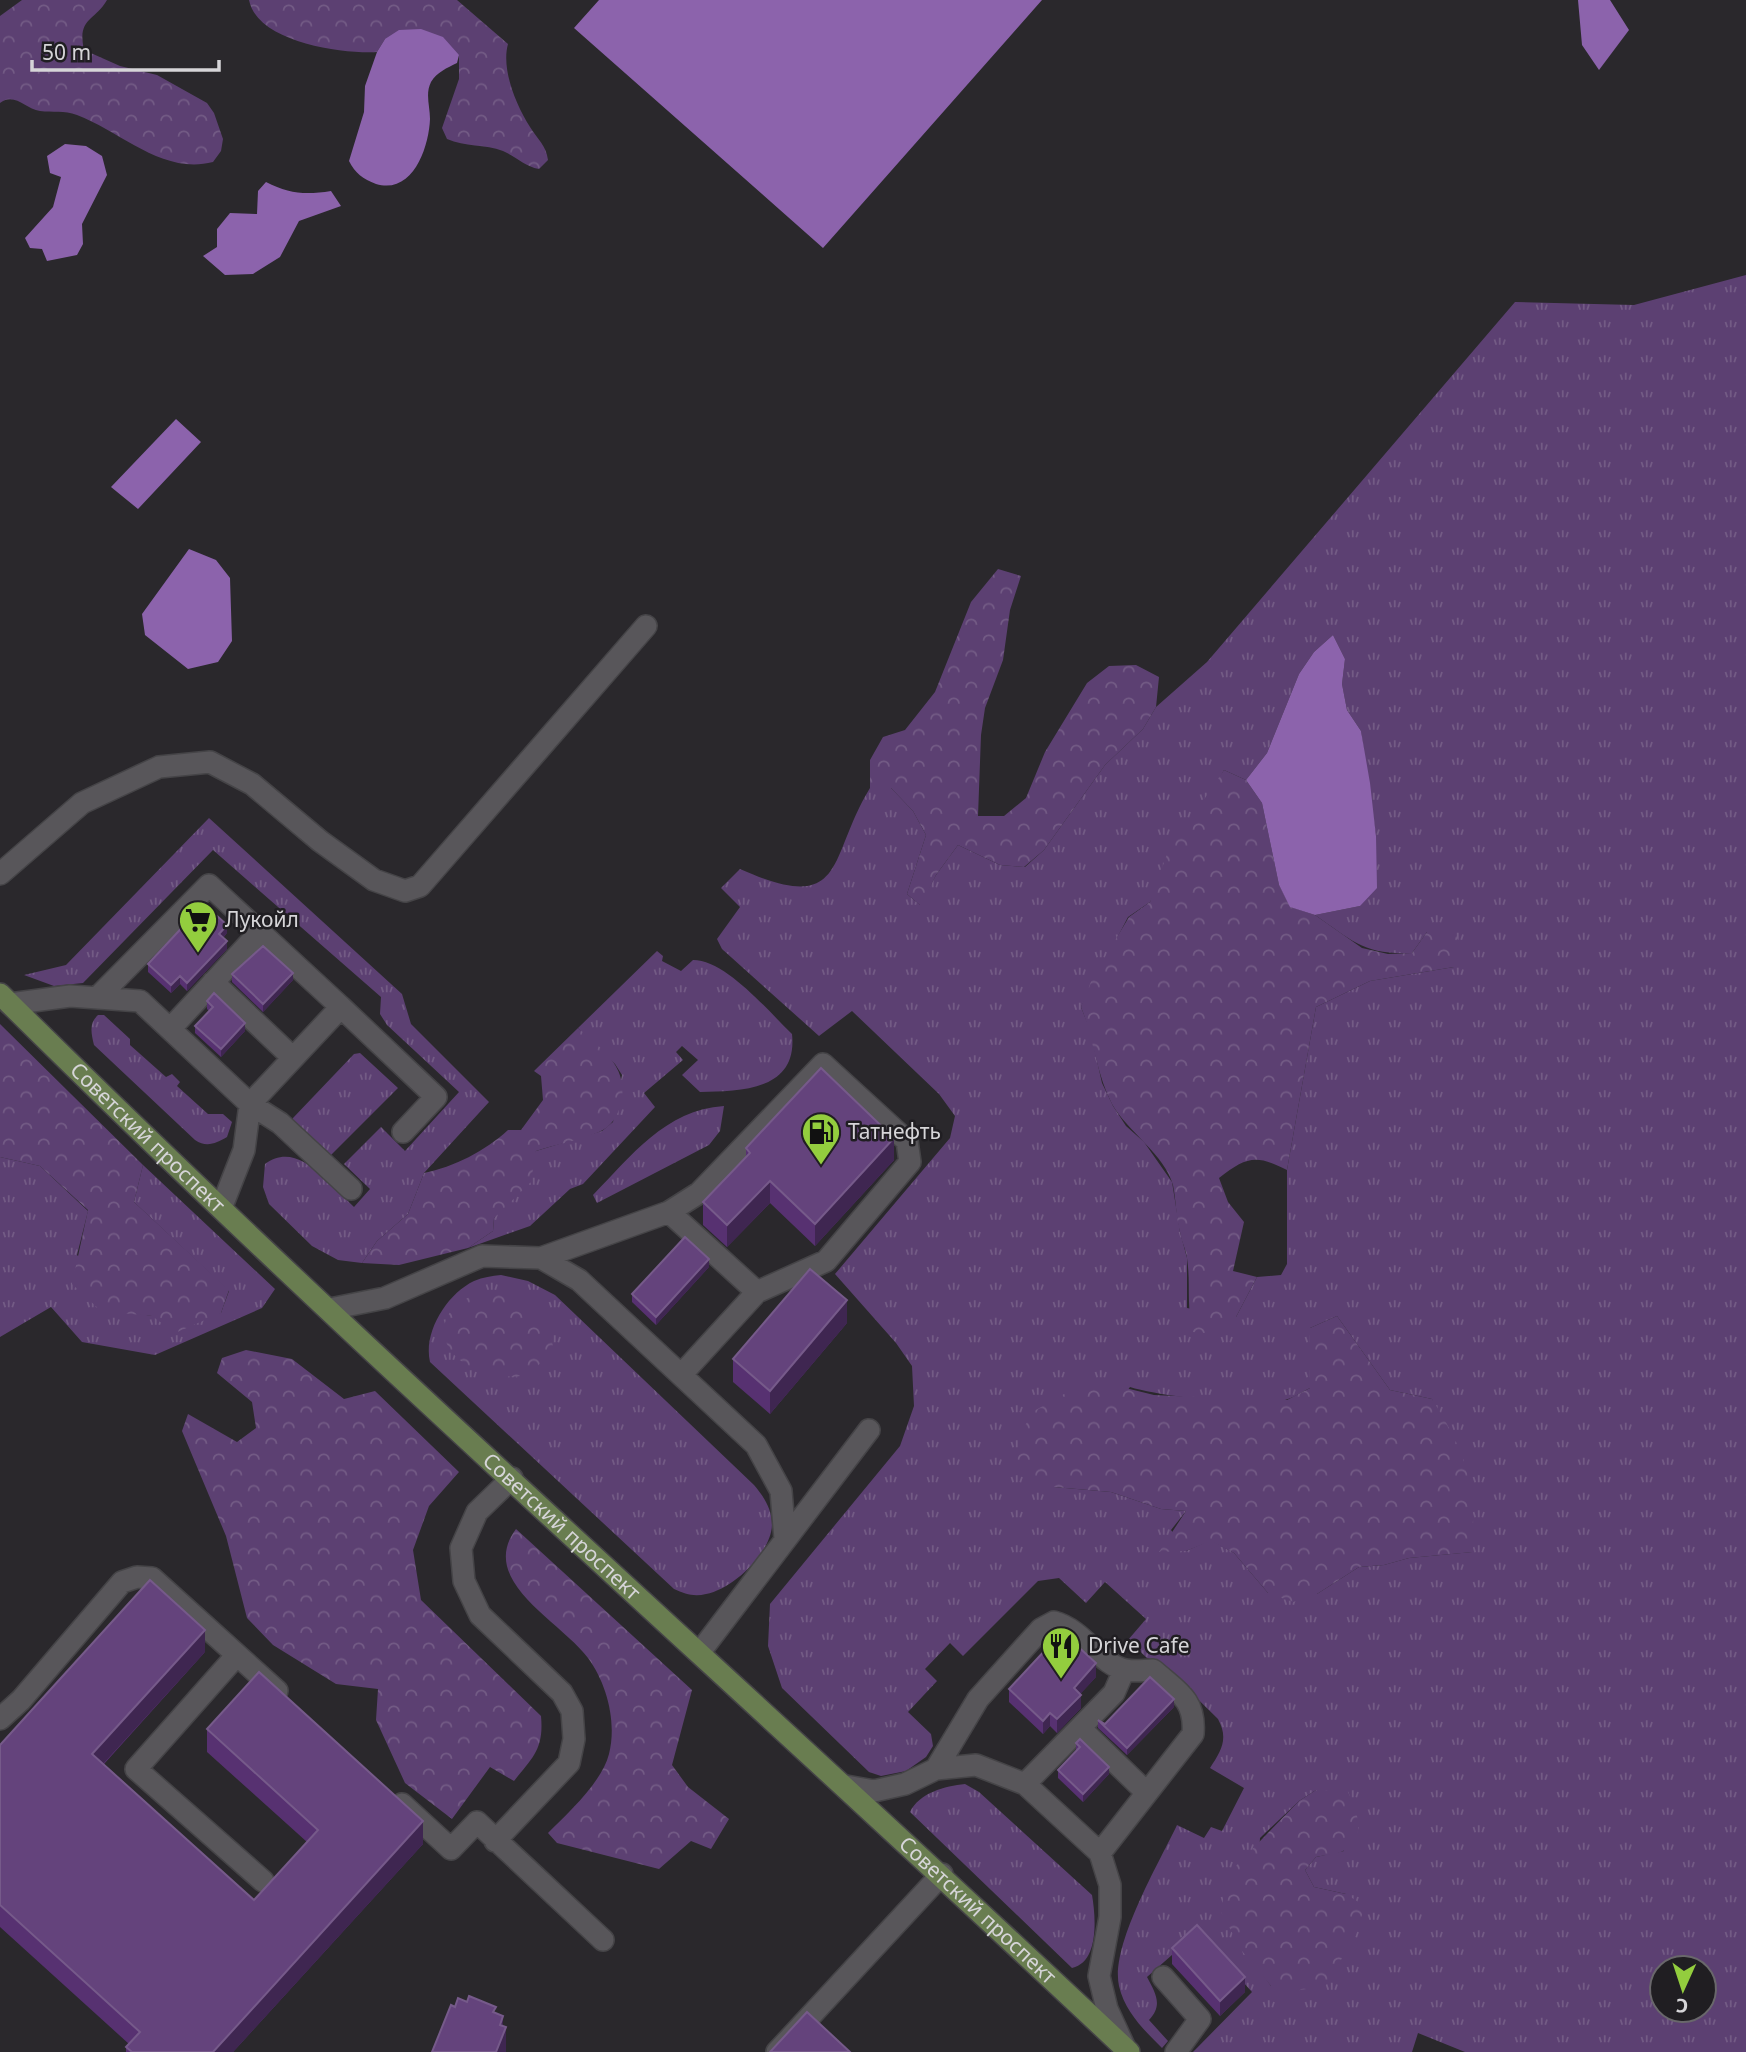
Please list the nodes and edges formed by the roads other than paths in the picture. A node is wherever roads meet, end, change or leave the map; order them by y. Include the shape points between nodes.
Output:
1 (646, 625) dead end
2 (0, 874) edge
3 (260, 932) junction
4 (213, 982) junction
5 (99, 996) junction
6 (5, 999) edge
7 (341, 1007) junction
8 (170, 1029) junction
9 (293, 1058) junction
10 (250, 1104) junction
11 (403, 1132) dead end
12 (351, 1189) dead end
13 (222, 1206) junction
14 (669, 1212) junction
15 (541, 1258) junction
16 (757, 1292) junction
17 (330, 1309) junction
18 (681, 1375) junction
19 (869, 1430) dead end
20 (512, 1478) junction
21 (785, 1539) junction
22 (699, 1652) junction
23 (237, 1655) junction
24 (1124, 1670) junction
25 (288, 1701) edge
26 (0, 1719) edge
27 (1080, 1728) junction
28 (936, 1769) junction
29 (1025, 1784) junction
30 (846, 1786) junction
31 (1147, 1793) junction
32 (390, 1794) edge
33 (495, 1841) junction
34 (1100, 1853) junction
35 (942, 1874) junction
36 (263, 1881) dead end
37 (603, 1941) dead end
38 (1163, 1977) dead end
39 (788, 2048) edge
40 (1128, 2051) edge
41 (1176, 2052) edge

1 - 2 lane via 419,886 405,891 374,880 252,784 210,762 159,767 82,803
3 - 4 lane
3 - 5 lane via 209,885
3 - 7 lane
4 - 8 lane
4 - 9 lane
5 - 6 lane
5 - 8 lane via 141,1001
6 - 13 main road, Советский проспект
7 - 9 lane
7 - 11 lane via 436,1097
8 - 10 lane
9 - 10 lane
10 - 12 lane via 280,1123
10 - 13 lane via 244,1150
13 - 17 main road, Советский проспект
14 - 15 lane
14 - 16 lane
14 - 16 lane via 699,1194 823,1064 907,1141 910,1162 826,1261
15 - 17 lane via 482,1256 385,1298
15 - 18 lane via 579,1280
16 - 18 lane
17 - 20 main road, Советский проспект
18 - 21 lane via 755,1445 781,1491
19 - 21 lane
20 - 22 main road, Советский проспект
20 - 33 lane via 477,1512 461,1548 464,1581 480,1615 562,1693 572,1712 575,1739 569,1763
21 - 22 lane
22 - 30 main road, Советский проспект
23 - 25 lane
23 - 26 lane via 152,1578 137,1577 122,1582
23 - 36 lane via 136,1769
24 - 27 lane via 1114,1693
24 - 28 lane via 1069,1626 1054,1622 1041,1629 978,1699
24 - 31 lane via 1153,1670 1188,1701 1195,1716 1194,1734
27 - 29 lane
27 - 31 lane
28 - 29 lane via 976,1765
28 - 30 lane via 905,1784 874,1791
29 - 34 lane
30 - 35 main road, Советский проспект
31 - 34 lane
32 - 33 lane via 452,1849 477,1822
33 - 37 lane
34 - 40 lane via 1110,1885 1110,1917 1099,1976 1117,2035
35 - 39 lane
35 - 40 main road, Советский проспект
38 - 41 lane via 1199,2019

